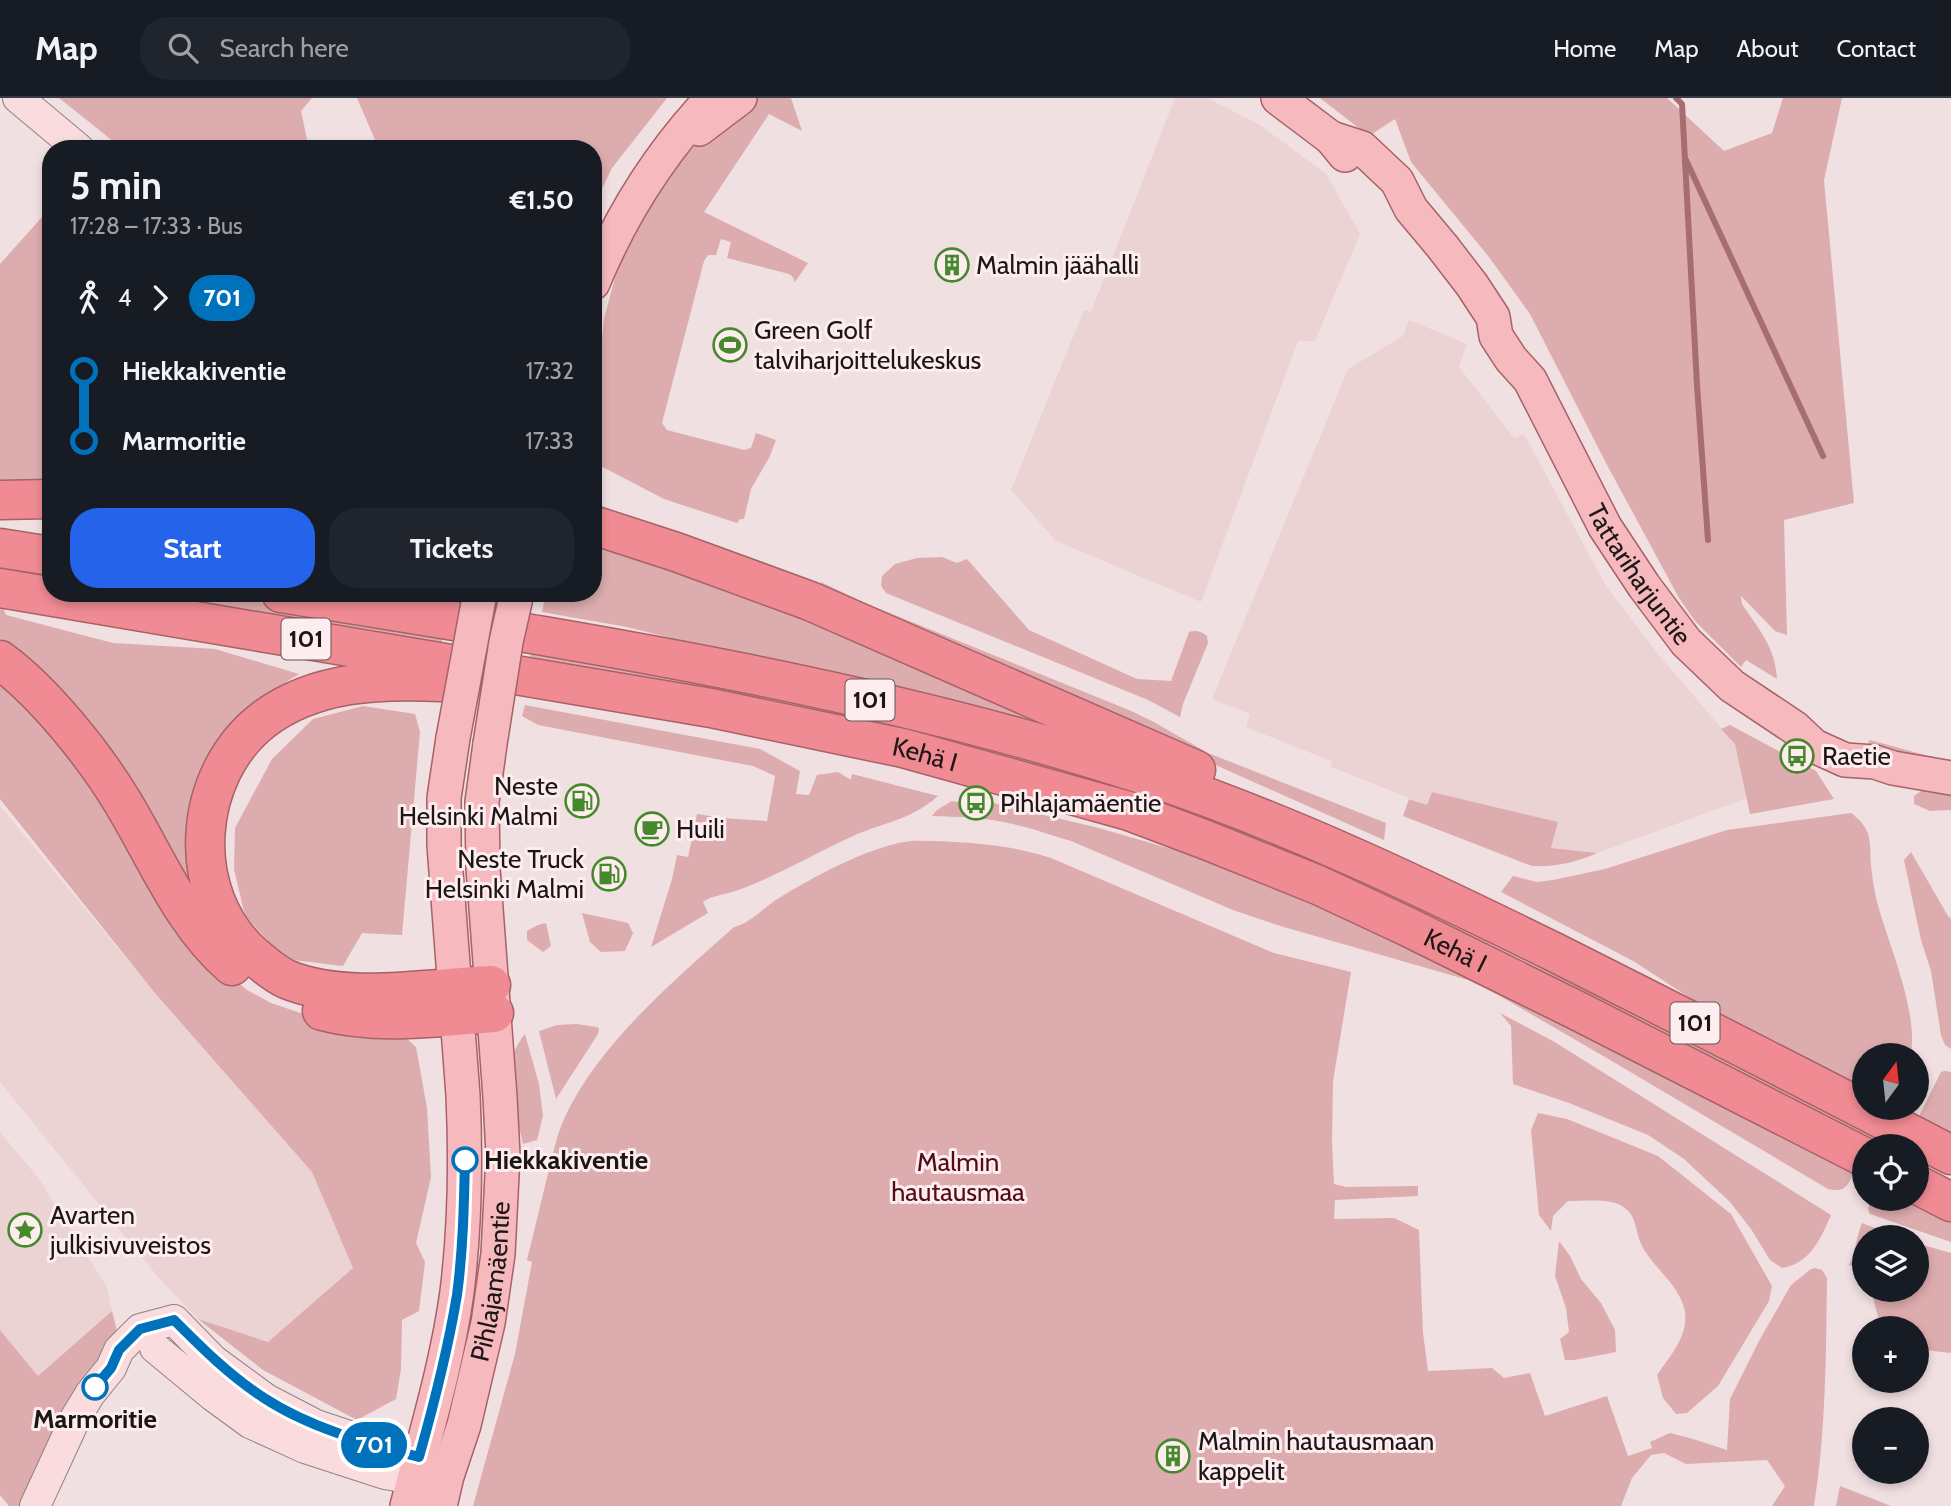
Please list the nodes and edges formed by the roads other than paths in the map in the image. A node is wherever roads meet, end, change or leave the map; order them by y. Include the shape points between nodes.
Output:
1 (18, 98) edge
2 (712, 98) edge
3 (740, 98) edge
4 (1278, 98) edge
5 (68, 140) edge
6 (669, 151) junction
7 (602, 261) edge
8 (42, 499) edge
9 (0, 500) edge
10 (602, 528) edge
11 (0, 548) edge
12 (42, 555) edge
13 (0, 588) edge
14 (42, 595) edge
15 (83, 602) edge
16 (335, 602) edge
17 (478, 602) edge
18 (515, 602) edge
19 (0, 660) edge
20 (612, 691) junction
21 (1951, 778) edge
22 (1436, 894) junction
23 (474, 1000) junction
24 (1852, 1151) edge
25 (1951, 1155) edge
26 (1929, 1191) edge
27 (1951, 1202) edge
28 (174, 1320) junction
29 (155, 1348) junction
30 (111, 1368) junction
31 (413, 1481) edge
32 (444, 1491) edge
33 (35, 1506) edge

1 - 5 street
2 - 6 main road
3 - 6 main road
4 - 21 main road, Tattariharjuntie via 1331,138 1362,148 1397,181 1411,209 1493,317 1496,336 1530,380 1605,527 1686,642 1732,687 1795,728 1814,746 1845,760
6 - 7 main road via 644,183
8 - 9 highway
10 - 22 highway via 810,601 992,680 1365,846
11 - 12 highway
13 - 14 highway, Kehä I / 101
15 - 20 highway, Kehä I / 101
16 - 22 highway, Kehä I / 101 via 618,649 927,714 1193,792
17 - 23 main road, Pihlajamäentie, bridge via 444,798 444,845
18 - 23 main road, Pihlajamäentie, bridge via 482,802 483,868
19 - 23 highway via 80,742 121,799 203,936 251,982 301,1005 354,1018 405,1020
20 - 23 highway via 398,680 333,688 306,696 263,720 244,737 220,773 207,815 210,887 228,928 260,962 284,978 327,990
20 - 24 highway, Kehä I / 101 via 903,748 1129,811 1318,885 1408,927
22 - 25 highway, Kehä I / 101
23 - 31 main road, Pihlajamäentie via 464,1226 454,1306
23 - 32 main road, Pihlajamäentie via 500,1097 503,1155 498,1254 488,1323
26 - 27 highway
28 - 29 street
28 - 30 street via 140,1329 119,1350
28 - 31 street via 213,1360 265,1399 316,1425 373,1444
29 - 30 street
29 - 31 street via 250,1423 305,1448
30 - 33 street via 76,1417
31 - 32 street

